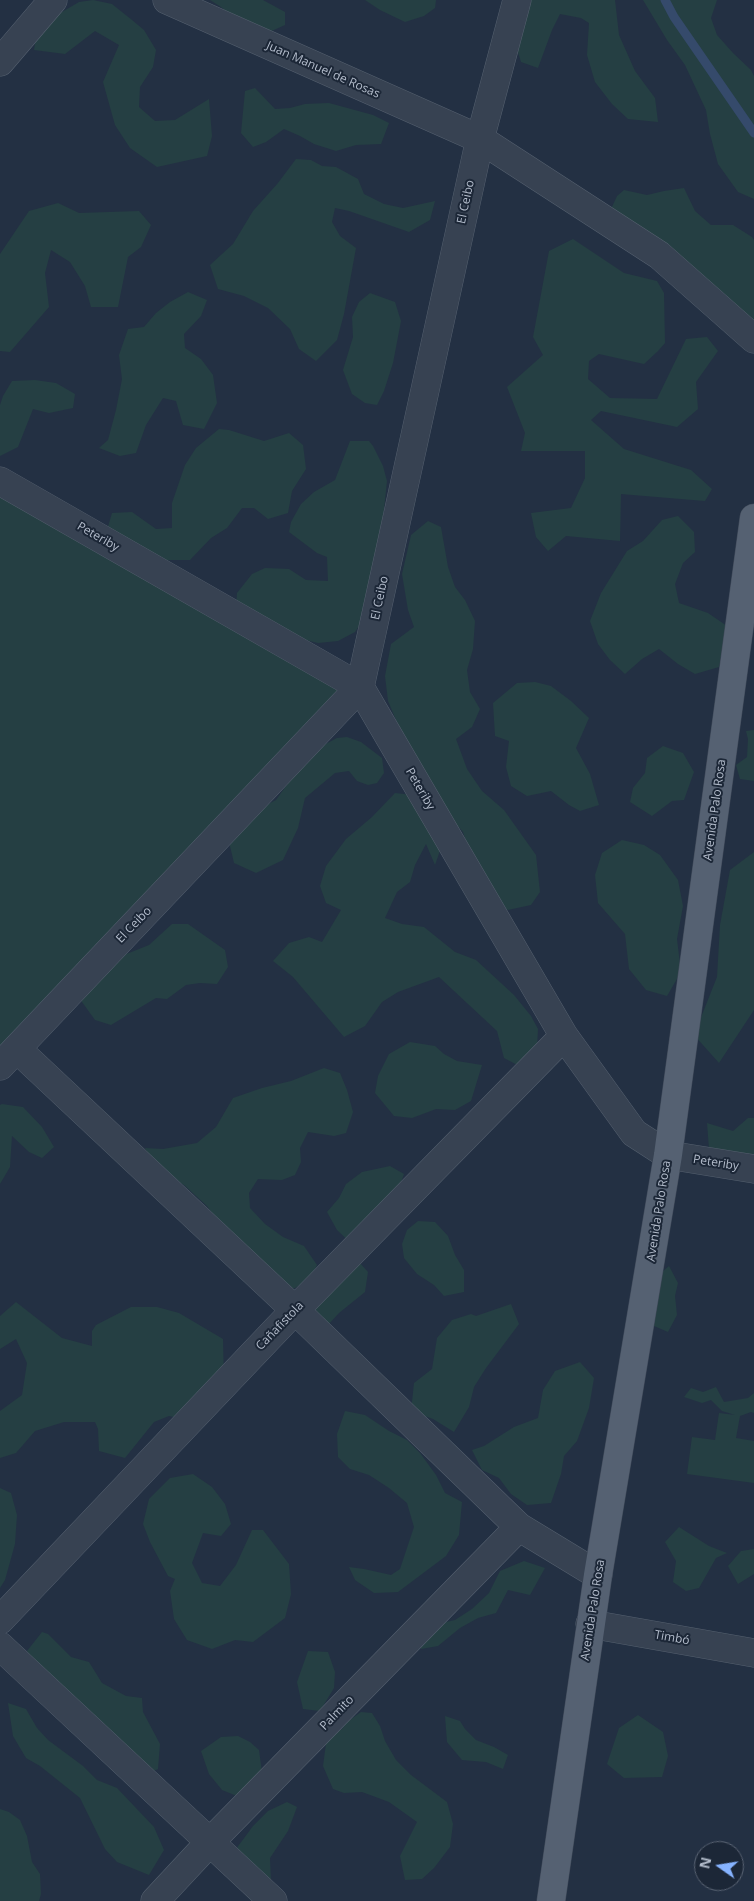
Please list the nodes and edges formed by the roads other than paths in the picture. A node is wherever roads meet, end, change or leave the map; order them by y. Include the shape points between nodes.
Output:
1 (53, 0) edge
2 (167, 0) edge
3 (517, 0) edge
4 (0, 62) edge
5 (480, 139) junction
6 (754, 340) edge
7 (0, 481) edge
8 (754, 518) edge
9 (360, 687) junction
10 (564, 1036) junction
11 (8, 1057) edge
12 (668, 1155) junction
13 (754, 1168) edge
14 (295, 1310) junction
15 (519, 1527) junction
16 (598, 1575) junction
17 (0, 1620) edge
18 (590, 1624) junction
19 (0, 1646) edge
20 (754, 1653) edge
21 (209, 1843) junction
22 (155, 1901) edge
23 (272, 1901) edge
24 (551, 1901) edge

1 - 4 street
2 - 5 street, Juan Manuel de Rosas
3 - 5 street, El Ceibo
5 - 6 street, Juan Manuel de Rosas via 659,255
5 - 9 street, El Ceibo
7 - 9 street, Peteriby
8 - 12 main road, Avenida Palo Rosa
9 - 10 street, Peteriby
9 - 11 street, El Ceibo
10 - 12 street, Peteriby via 634,1133
10 - 14 street, Cañafistola
11 - 14 street
12 - 13 street, Peteriby
12 - 16 main road, Avenida Palo Rosa
14 - 15 street
14 - 17 street, Cañafistola
15 - 16 street
15 - 21 street, Palmito
16 - 18 main road, Avenida Palo Rosa
18 - 20 street, Timbó
18 - 24 main road, Avenida Palo Rosa
19 - 21 street
21 - 22 street, Palmito
21 - 23 street

